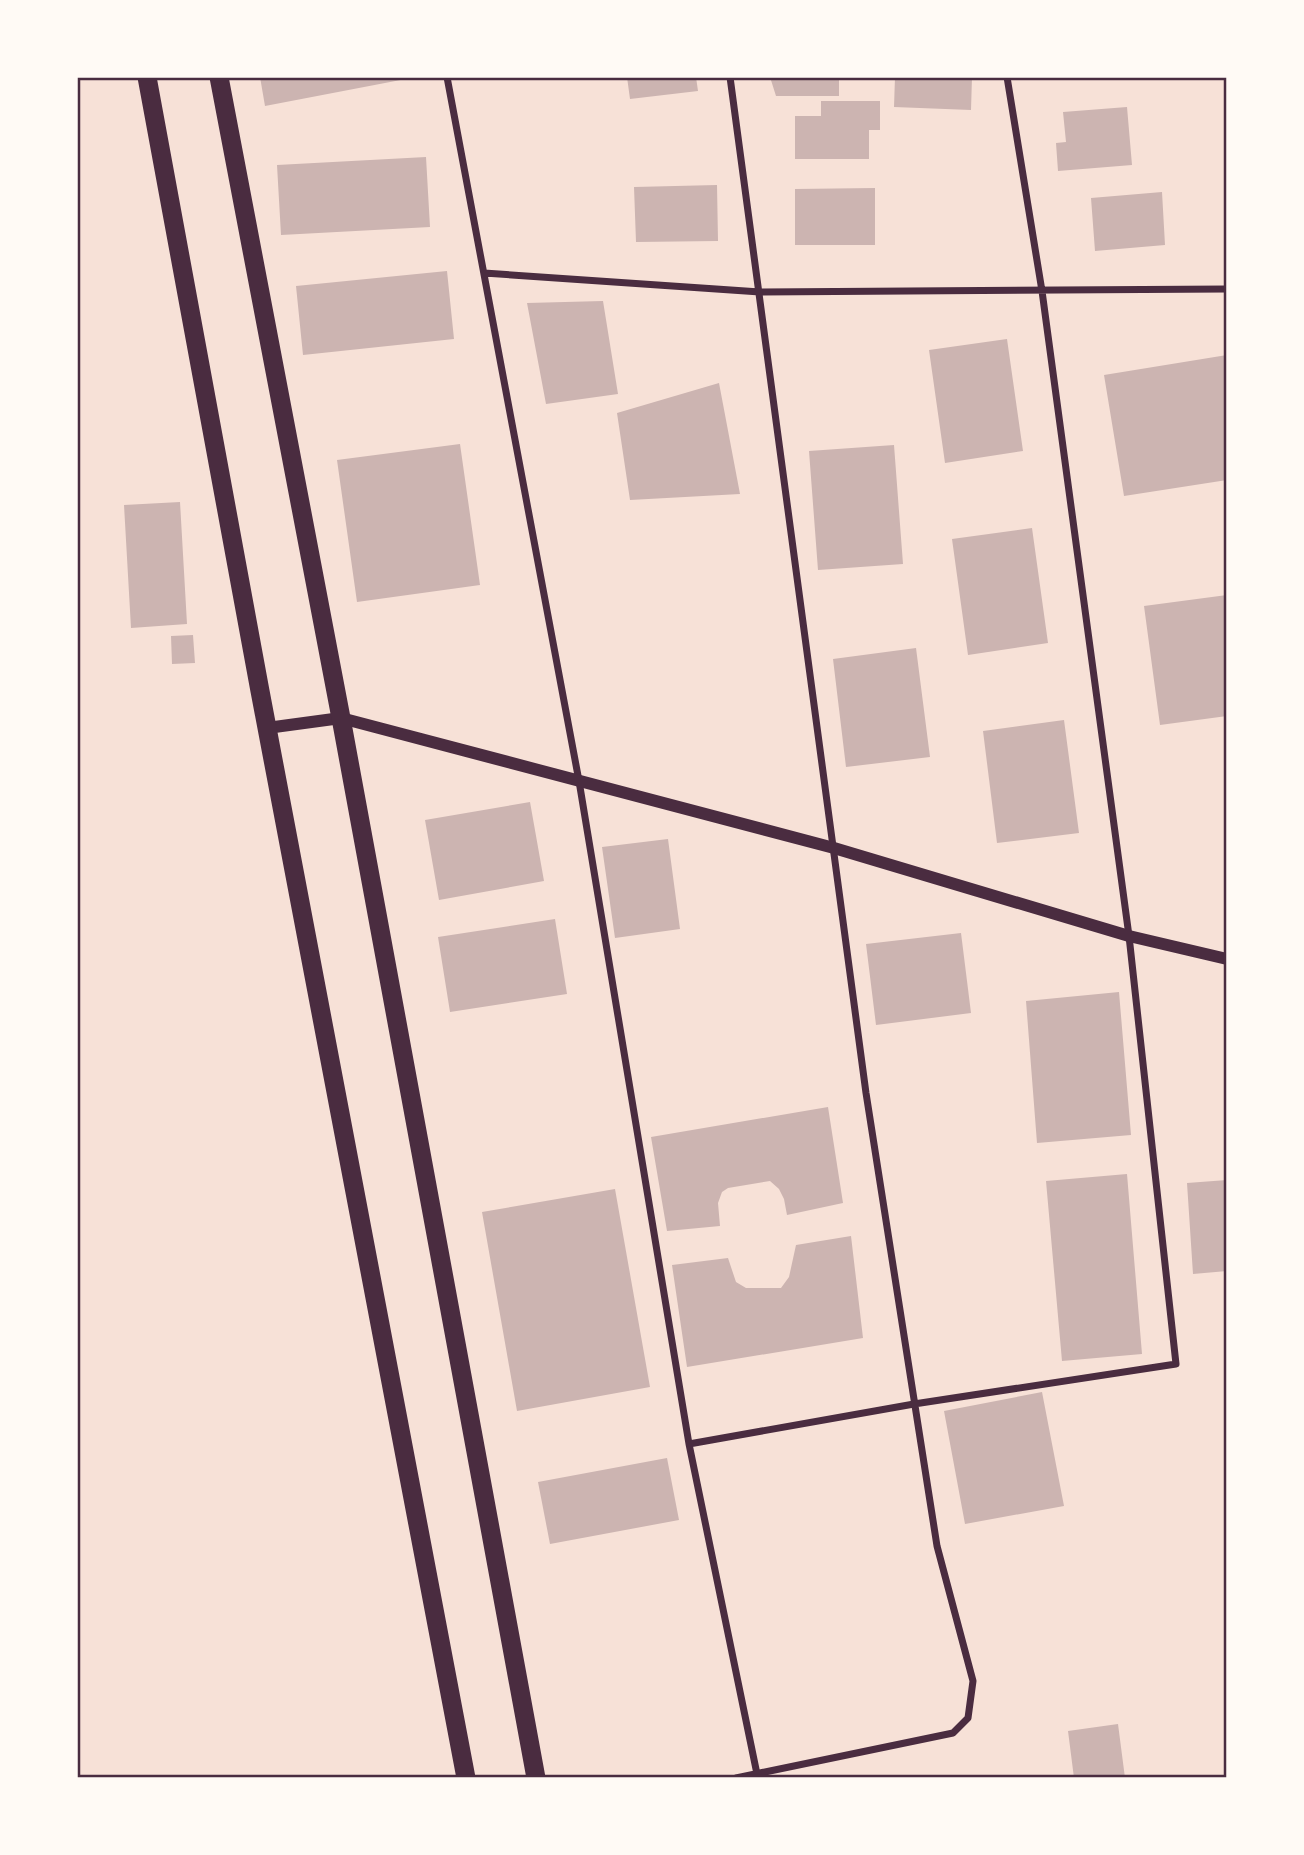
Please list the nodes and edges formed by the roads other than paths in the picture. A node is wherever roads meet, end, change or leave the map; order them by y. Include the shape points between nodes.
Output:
1 (147, 77) edge
2 (219, 77) edge
3 (447, 77) edge
4 (730, 77) edge
5 (1007, 77) edge
6 (484, 273) junction
7 (1227, 289) edge
8 (1042, 291) junction
9 (760, 292) junction
10 (341, 718) junction
11 (267, 727) junction
12 (579, 781) junction
13 (834, 848) junction
14 (1129, 936) junction
15 (1227, 959) edge
16 (914, 1404) junction
17 (689, 1444) junction
18 (757, 1774) junction
19 (467, 1778) edge
20 (536, 1778) edge
21 (736, 1778) edge

1 - 11 highway
2 - 10 highway
3 - 6 street
4 - 9 street
5 - 8 street
6 - 9 street
6 - 12 street
7 - 8 street
8 - 9 street
8 - 14 street
9 - 13 street
10 - 11 street
10 - 12 street
10 - 20 highway
11 - 19 highway
12 - 13 street
12 - 17 street
13 - 14 street
13 - 16 street
14 - 15 street
14 - 16 street via 1176,1364
16 - 17 street
16 - 18 street via 937,1546 973,1681 968,1718 953,1733
17 - 18 street
18 - 21 street

